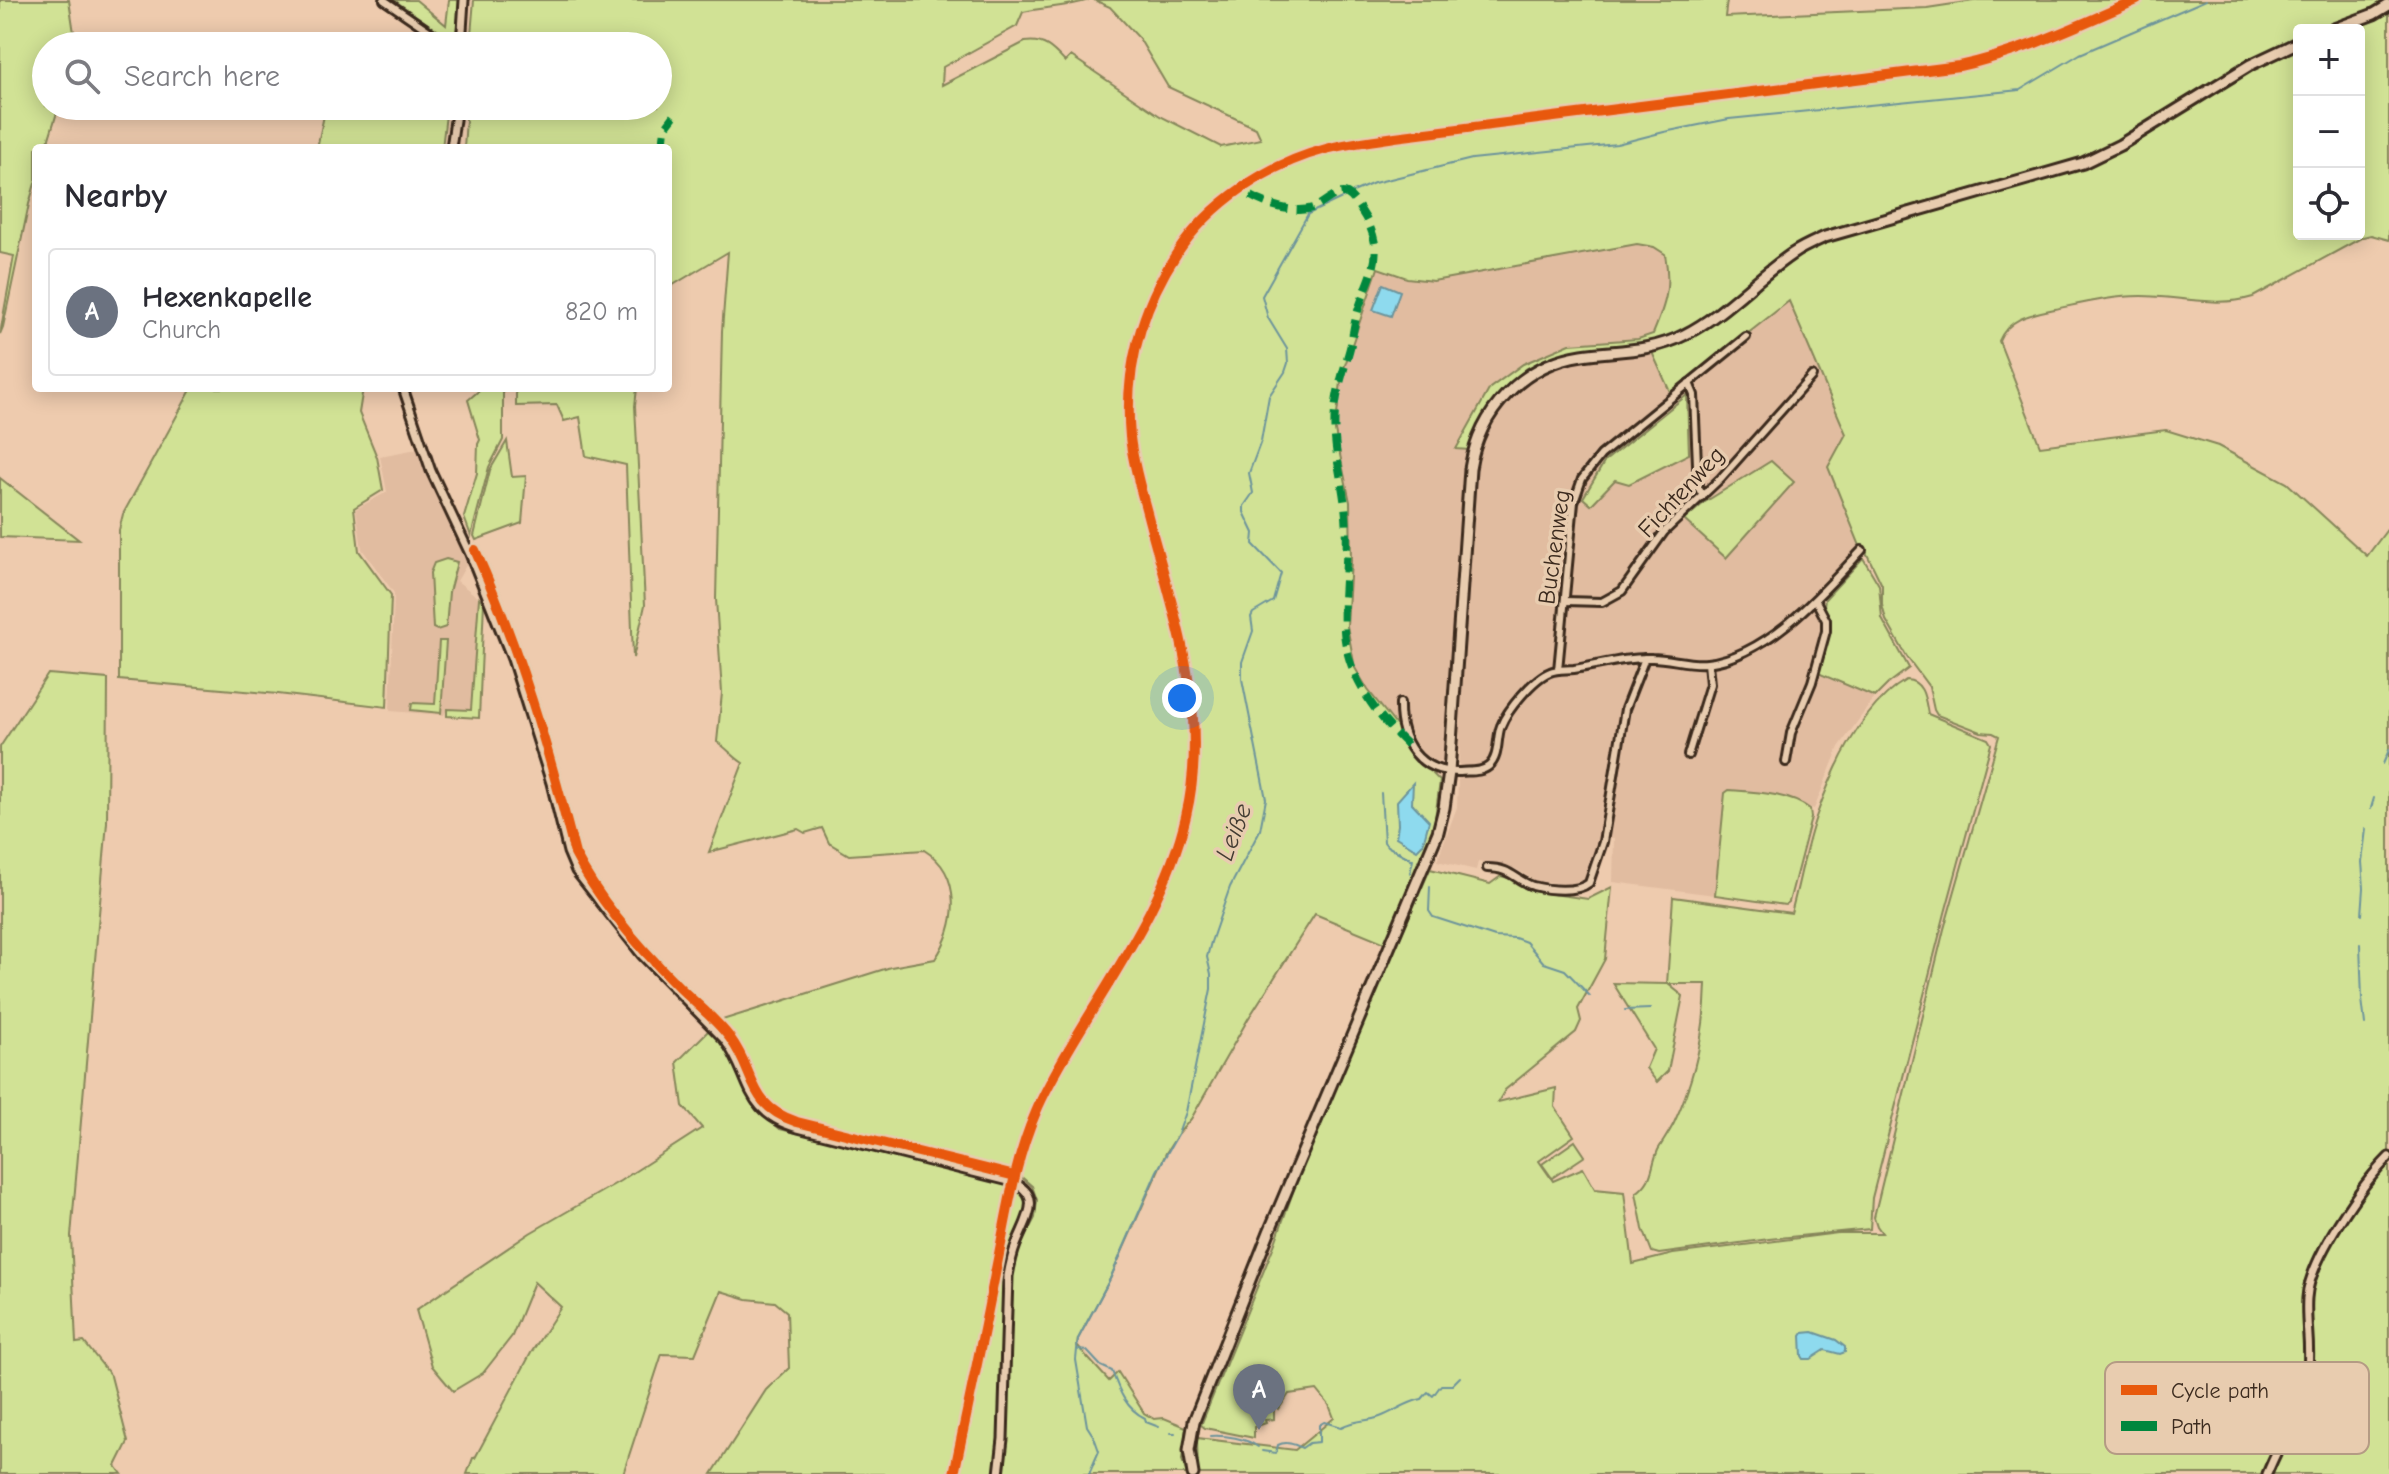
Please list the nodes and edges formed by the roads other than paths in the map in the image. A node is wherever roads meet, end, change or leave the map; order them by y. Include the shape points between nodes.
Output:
1 (384, 0) edge
2 (464, 0) edge
3 (2389, 5) edge
4 (2347, 24) edge
5 (431, 32) edge
6 (462, 32) edge
7 (2293, 45) edge
8 (455, 120) edge
9 (452, 144) edge
10 (1746, 337) dead end
11 (1812, 376) dead end
12 (1689, 383) junction
13 (404, 392) edge
14 (1703, 496) junction
15 (1862, 550) dead end
16 (1565, 601) junction
17 (1816, 601) junction
18 (1645, 658) junction
19 (1708, 663) junction
20 (1558, 670) junction
21 (1400, 703) dead end
22 (1688, 755) dead end
23 (1786, 762) dead end
24 (1449, 772) junction
25 (1487, 868) dead end
26 (2389, 1157) edge
27 (2308, 1362) edge
28 (2276, 1454) edge
29 (999, 1474) edge
30 (1193, 1474) edge
31 (2267, 1474) edge

1 - 5 street
2 - 6 street
3 - 4 main road
7 - 24 main road via 2083,163 1825,237 1796,251 1687,334 1643,349 1567,358 1512,388 1486,422 1473,454
8 - 9 street
10 - 12 street, Buchenweg
11 - 14 street, Fichtenweg
12 - 14 street
12 - 16 street, Buchenweg via 1601,455 1582,479 1573,508
13 - 29 street via 431,471 512,659 572,863 606,910 642,955 719,1032 765,1112 790,1126 1005,1179 1027,1191 1031,1208 1008,1274
14 - 16 street, Fichtenweg via 1658,539 1618,595 1596,603
15 - 17 street
16 - 20 street, Buchenweg
17 - 19 street via 1746,651
17 - 23 street via 1826,631
18 - 19 street
18 - 20 street
18 - 25 street via 1627,703 1603,842 1586,886 1532,885 1505,870
19 - 22 street via 1710,684
20 - 24 street via 1532,684 1506,717 1489,766
21 - 24 street via 1412,749 1431,767
24 - 30 main road via 1443,817 1431,851 1194,1421 1189,1450
26 - 27 street via 2341,1222 2311,1278 2306,1301
28 - 31 street

